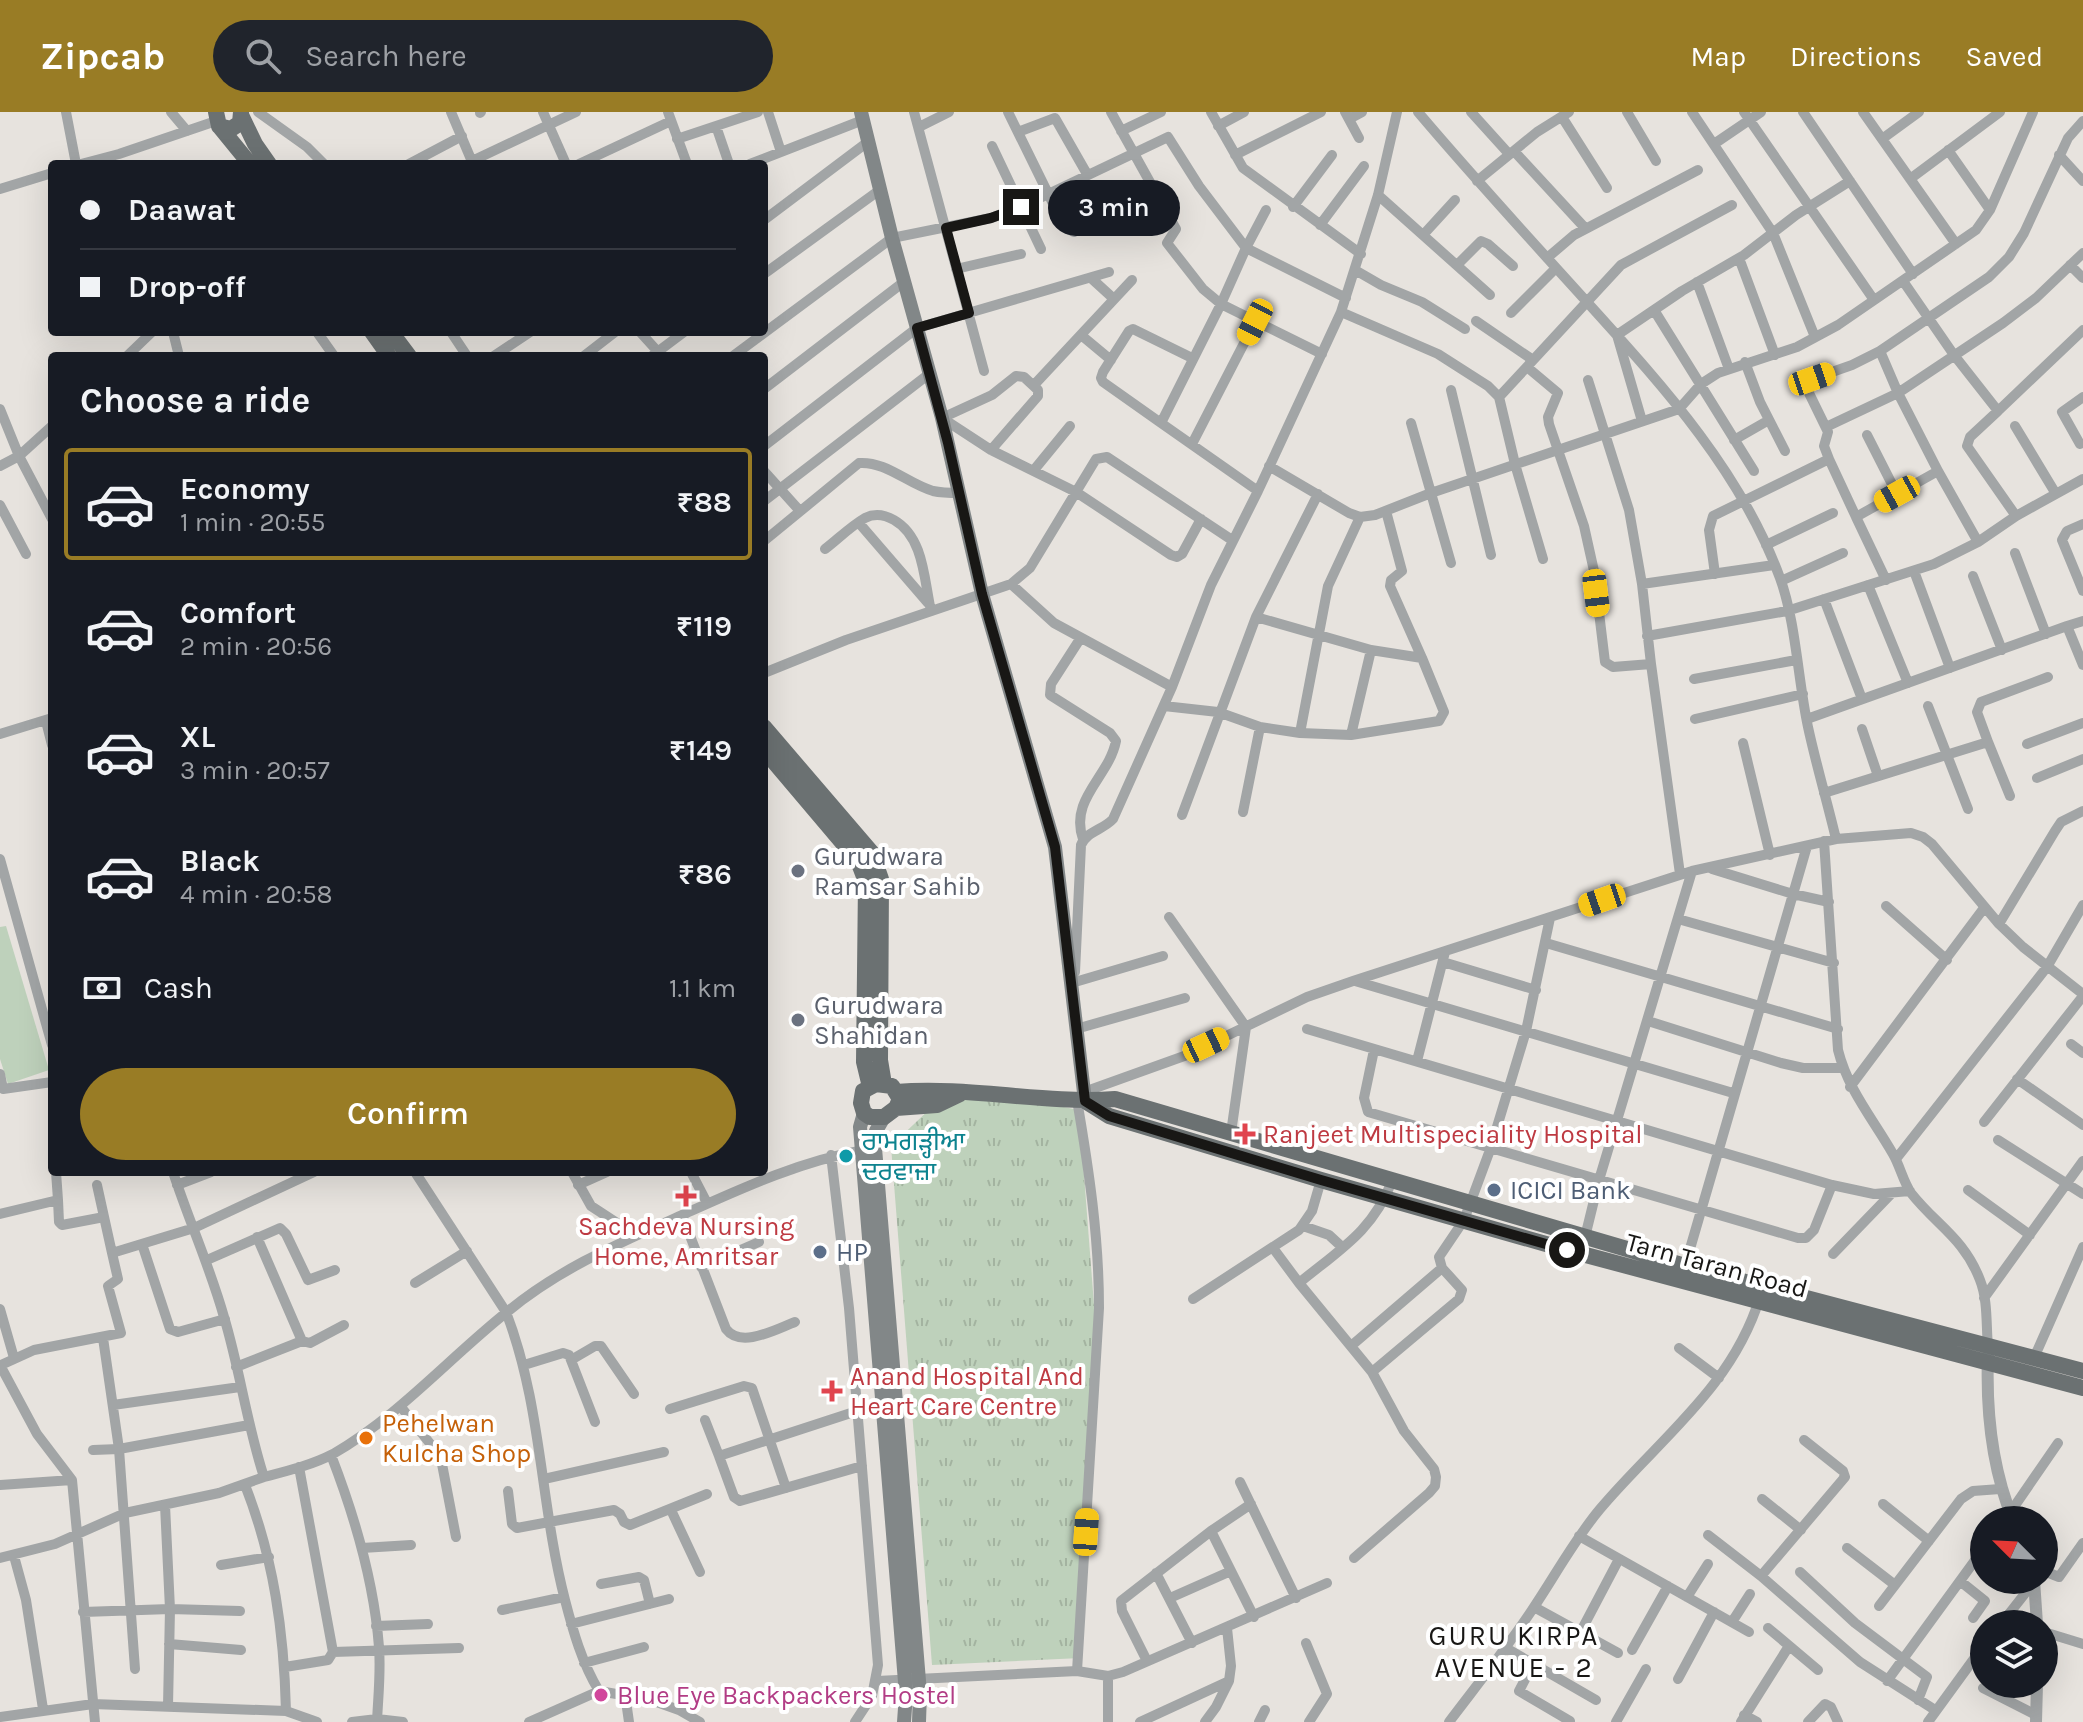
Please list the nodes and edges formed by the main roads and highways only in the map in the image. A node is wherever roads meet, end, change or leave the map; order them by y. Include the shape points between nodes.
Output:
1 (247, 114) edge
2 (862, 116) edge
3 (216, 117) edge
4 (247, 160) edge
5 (266, 160) edge
6 (768, 732) edge
7 (768, 756) edge
8 (1082, 1097) junction
9 (886, 1098) junction
10 (864, 1113) junction
11 (1467, 1211) junction
12 (1761, 1295) junction
13 (1988, 1354) junction
14 (2083, 1383) edge
15 (912, 1679) junction
16 (904, 1722) edge
17 (919, 1722) edge

1 - 3 main road via 231,129
1 - 5 main road via 255,144
2 - 8 main road via 942,418 982,594 1055,847
3 - 4 main road
6 - 9 main road via 872,853 881,879 880,1060
7 - 9 main road via 858,861 866,882 864,1062
8 - 9 main road via 991,1092 960,1094 937,1105
8 - 11 main road, Tarn Taran Road via 1115,1099 1231,1133 1392,1181
8 - 11 main road, Tarn Taran Road via 1109,1116 1321,1180 1385,1198
9 - 10 main road via 870,1117
9 - 10 main road via 863,1091
9 - 15 main road via 875,1148
10 - 15 main road via 860,1127
11 - 12 main road, Tarn Taran Road
11 - 12 main road, Tarn Taran Road via 1585,1237
12 - 13 main road, Tarn Taran Road
13 - 14 main road, Tarn Taran Road
13 - 14 main road, Tarn Taran Road via 2034,1358
15 - 16 main road
15 - 17 main road

